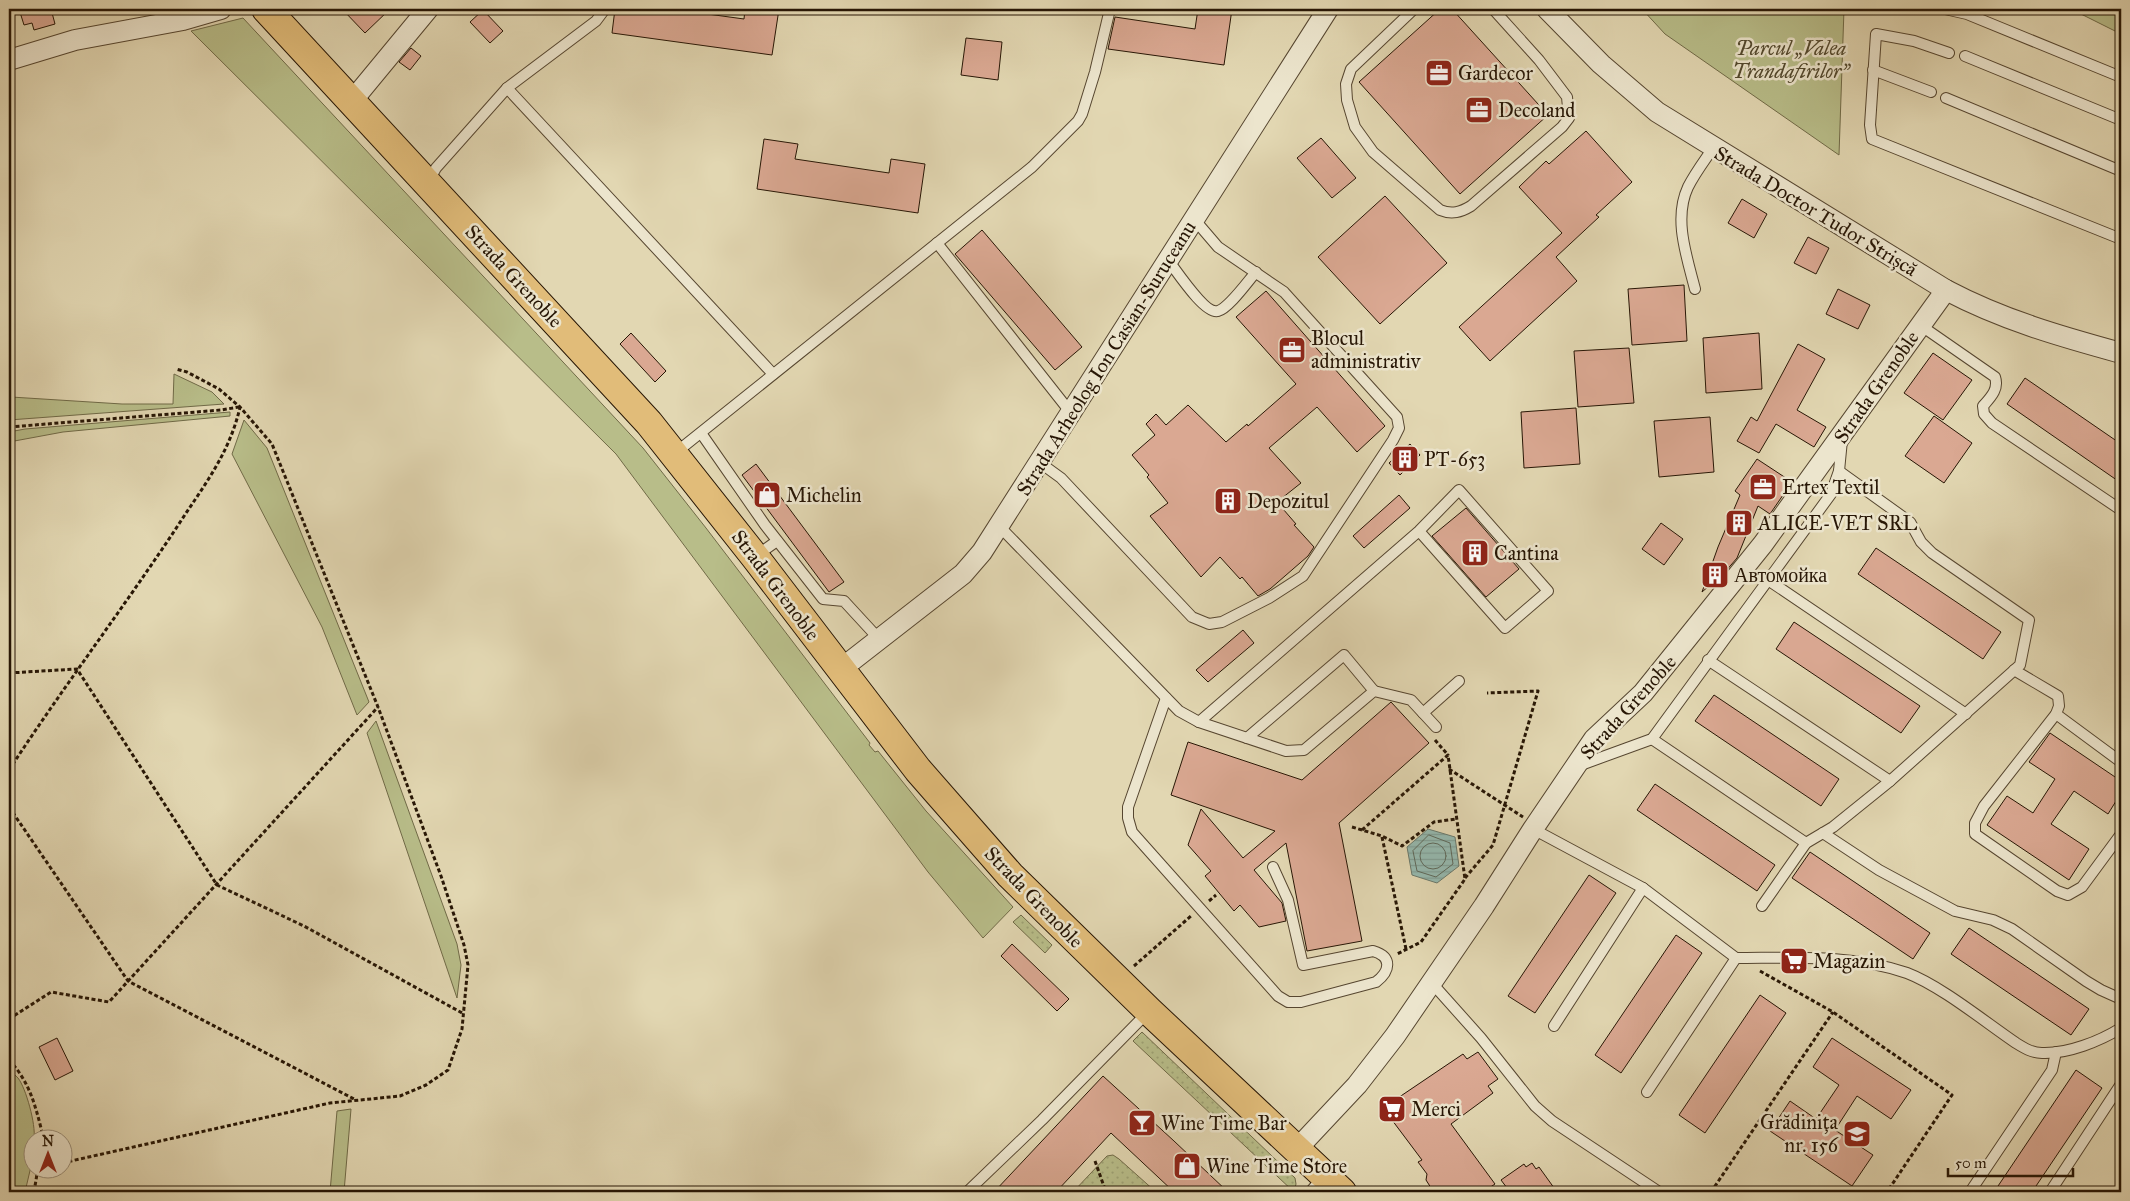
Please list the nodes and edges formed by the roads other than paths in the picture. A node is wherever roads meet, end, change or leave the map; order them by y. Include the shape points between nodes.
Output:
1 (266, 9) edge
2 (428, 9) edge
3 (605, 9) edge
4 (1110, 9) edge
5 (1328, 9) edge
6 (1414, 9) edge
7 (1493, 9) edge
8 (1546, 9) edge
9 (1945, 9) edge
10 (207, 11) edge
11 (1949, 54) dead end
12 (1965, 56) dead end
13 (9, 60) edge
14 (1873, 70) junction
15 (2121, 77) edge
16 (507, 88) junction
17 (1931, 92) dead end
18 (1946, 98) dead end
19 (352, 101) junction
20 (2121, 120) edge
21 (1713, 148) junction
22 (2121, 170) edge
23 (428, 182) junction
24 (1194, 219) junction
25 (2121, 239) edge
26 (937, 243) junction
27 (1168, 260) junction
28 (1256, 272) junction
29 (1695, 289) dead end
30 (1946, 290) junction
31 (1920, 325) junction
32 (2121, 353) edge
33 (773, 374) junction
34 (1070, 413) junction
35 (701, 433) junction
36 (1843, 434) junction
37 (674, 454) junction
38 (1039, 462) junction
39 (1839, 471) junction
40 (2121, 510) edge
41 (999, 526) junction
42 (1419, 531) junction
43 (777, 541) junction
44 (755, 557) junction
45 (1768, 580) junction
46 (879, 639) junction
47 (1708, 660) junction
48 (841, 669) junction
49 (2014, 670) junction
50 (1460, 682) dead end
51 (1374, 691) junction
52 (1166, 698) junction
53 (1423, 713) junction
54 (1966, 714) junction
55 (2056, 714) junction
56 (1199, 722) junction
57 (1436, 727) dead end
58 (1246, 738) junction
59 (1652, 739) junction
60 (2121, 762) edge
61 (1575, 768) junction
62 (1890, 781) junction
63 (1528, 823) junction
64 (1823, 833) junction
65 (2121, 834) edge
66 (1806, 843) junction
67 (1273, 867) dead end
68 (1643, 888) junction
69 (1762, 906) dead end
70 (1736, 958) junction
71 (1431, 982) junction
72 (2121, 999) edge
73 (1149, 1011) junction
74 (1554, 1026) dead end
75 (2121, 1028) edge
76 (2056, 1052) junction
77 (2121, 1084) edge
78 (1647, 1092) dead end
79 (1296, 1150) junction
80 (1325, 1187) edge
81 (967, 1192) edge
82 (1659, 1192) edge
83 (1970, 1192) edge
84 (2050, 1192) edge

1 - 19 main road, Strada Grenoble
2 - 19 street
3 - 16 lane via 596,21
4 - 26 lane via 1093,81 1078,121 1032,167
5 - 24 street, Strada Arheolog Ion Casian-Suruceanu
6 - 7 lane via 1351,69 1346,84 1347,100 1354,127 1373,152 1440,210 1448,213 1471,206 1569,118 1567,97
8 - 21 street, Strada Doctor Tudor Strișcă via 1601,64 1657,112
9 - 15 lane via 1967,14
10 - 13 street via 183,20 75,40
11 - 14 lane via 1914,41 1876,34
12 - 20 lane
14 - 17 lane
14 - 25 lane via 1872,139
16 - 23 lane via 436,168
16 - 33 lane
18 - 22 lane
19 - 23 main road, Strada Grenoble
21 - 29 lane via 1684,199 1682,236
21 - 30 street, Strada Doctor Tudor Strișcă
23 - 37 main road, Strada Grenoble
24 - 27 street, Strada Arheolog Ion Casian-Suruceanu
24 - 28 lane via 1218,246
26 - 33 lane
26 - 34 lane
27 - 28 lane via 1208,309 1218,312
27 - 34 street, Strada Arheolog Ion Casian-Suruceanu
28 - 38 lane via 1284,292 1397,417 1398,422 1397,434 1303,576 1270,598 1222,622 1208,624 1198,620 1061,478
30 - 31 street, Strada Grenoble
30 - 32 street, Strada Doctor Tudor Strișcă via 1980,308 2025,325
31 - 36 street, Strada Grenoble
31 - 40 lane via 1995,377 1995,391 1983,406 1984,414 1992,423
33 - 35 lane
34 - 38 street, Strada Arheolog Ion Casian-Suruceanu
35 - 37 lane
35 - 43 lane
36 - 39 lane
36 - 61 street, Strada Grenoble via 1763,544 1643,693 1594,739
37 - 44 main road, Strada Grenoble
38 - 41 street, Strada Arheolog Ion Casian-Suruceanu
39 - 45 lane via 1831,494
39 - 49 lane via 1905,519 1932,553 2029,620 2020,665
41 - 46 street, Strada Arheolog Ion Casian-Suruceanu via 962,574
41 - 52 lane
42 - 42 lane via 1459,490 1548,590 1505,628
42 - 56 lane
43 - 44 lane
43 - 46 lane via 823,598 844,601
44 - 48 main road, Strada Grenoble
45 - 47 lane
45 - 54 lane
46 - 48 street, Strada Arheolog Ion Casian-Suruceanu
47 - 59 lane
47 - 62 lane
48 - 73 main road, Strada Grenoble via 918,770 1010,875
49 - 54 lane
49 - 55 lane via 2058,696
50 - 53 lane
51 - 53 lane via 1412,700
51 - 58 lane via 1304,750 1286,751
51 - 58 lane via 1344,655
52 - 56 lane via 1179,712
52 - 67 lane via 1128,807 1132,832 1278,996 1288,1002 1301,1002 1376,982 1384,975 1388,968 1386,959 1373,951 1303,965 1288,900
53 - 57 lane
54 - 62 lane
55 - 60 lane
55 - 65 lane via 1984,806 1975,823 1975,834 2057,891 2068,894 2082,887
56 - 58 lane
59 - 61 lane
59 - 66 lane
61 - 63 street, Strada Grenoble
62 - 64 lane
63 - 68 lane
63 - 71 street, Strada Grenoble via 1484,906
64 - 66 lane
64 - 72 lane via 1879,870 1955,911 1993,920 2012,929 2101,990
66 - 69 lane
68 - 70 lane
68 - 74 lane
70 - 76 lane via 1838,960 1907,973 1930,984 2023,1047 2041,1053
70 - 78 lane
71 - 79 street, Strada Grenoble via 1395,1036 1357,1084
71 - 82 lane via 1535,1106 1552,1121
73 - 79 main road, Strada Grenoble
73 - 81 lane
75 - 76 lane
76 - 83 lane via 2052,1070
77 - 84 lane
79 - 80 main road, Strada Grenoble

